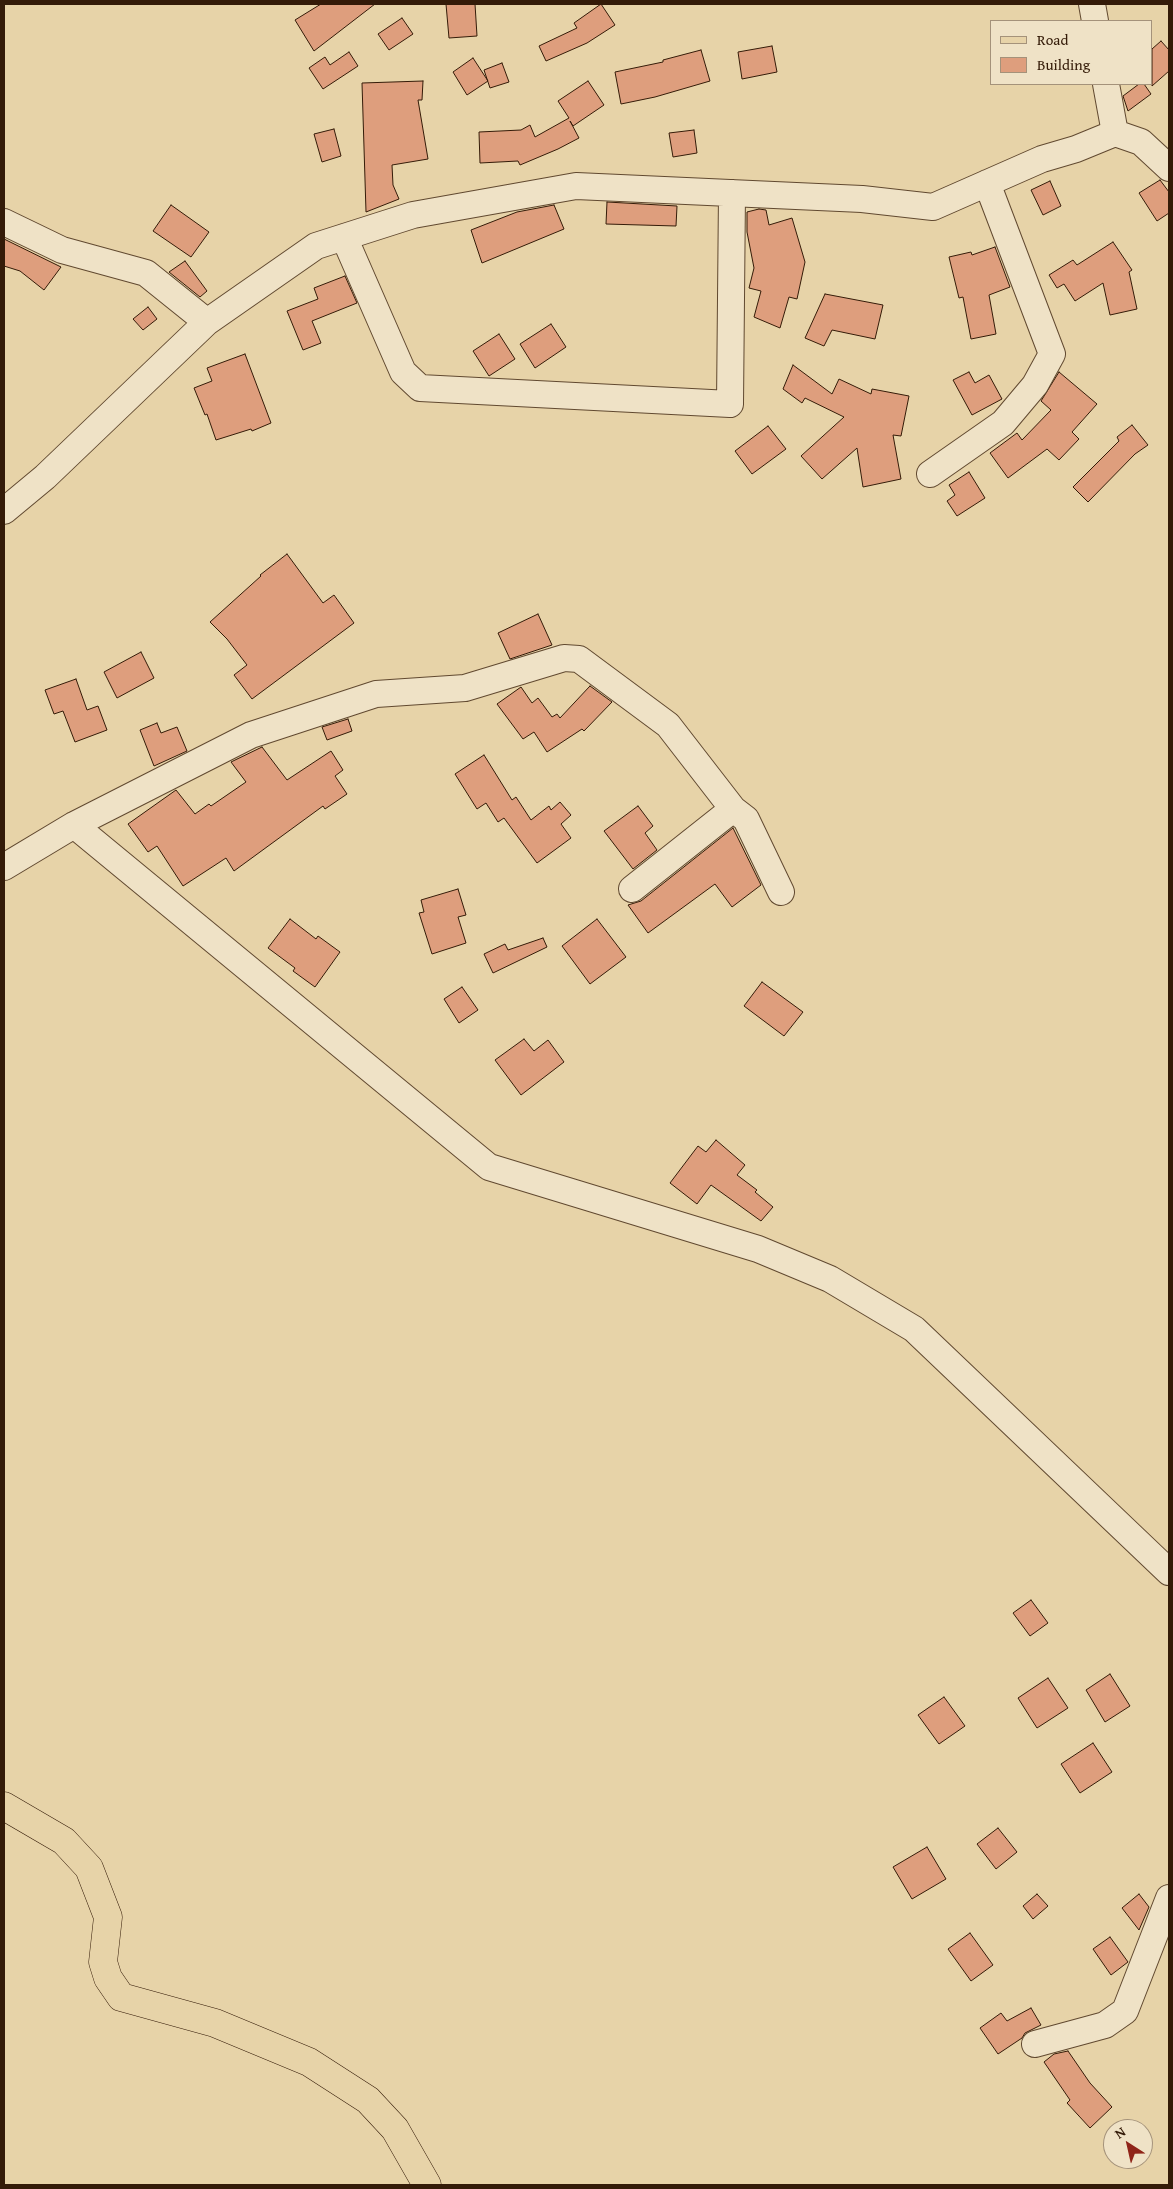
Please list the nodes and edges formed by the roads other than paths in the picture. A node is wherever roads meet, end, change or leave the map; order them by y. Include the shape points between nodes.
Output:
1 (1092, 4) edge
2 (1095, 20) edge
3 (1106, 85) edge
4 (1115, 133) junction
5 (1169, 168) edge
6 (987, 183) junction
7 (732, 193) junction
8 (4, 222) edge
9 (344, 237) junction
10 (207, 322) junction
11 (930, 474) dead end
12 (4, 512) edge
13 (733, 809) junction
14 (74, 825) junction
15 (4, 867) edge
16 (632, 889) dead end
17 (781, 892) dead end
18 (1169, 1572) edge
19 (4, 1806) edge
20 (1169, 1898) edge
21 (1035, 2044) dead end
22 (427, 2185) edge

1 - 2 street
3 - 4 street
4 - 5 street via 1141,142
4 - 6 street
6 - 7 street via 932,207 862,199
6 - 11 street via 1052,354 1034,385 1003,423
7 - 9 street via 576,186 413,215
7 - 9 street via 730,404 420,388 403,372
8 - 10 street via 62,250 146,272
9 - 10 street via 316,246
10 - 12 street
13 - 14 street via 668,724 579,659 564,658 465,688 376,694 251,735
13 - 16 street
13 - 17 street via 746,819
14 - 15 street
14 - 18 street via 489,1167 758,1248 830,1279 914,1329
19 - 22 main road via 64,1841 89,1868 108,1917 102,1962 121,1997 215,2023 310,2062 368,2100 395,2129
20 - 21 street via 1125,2011 1106,2024

